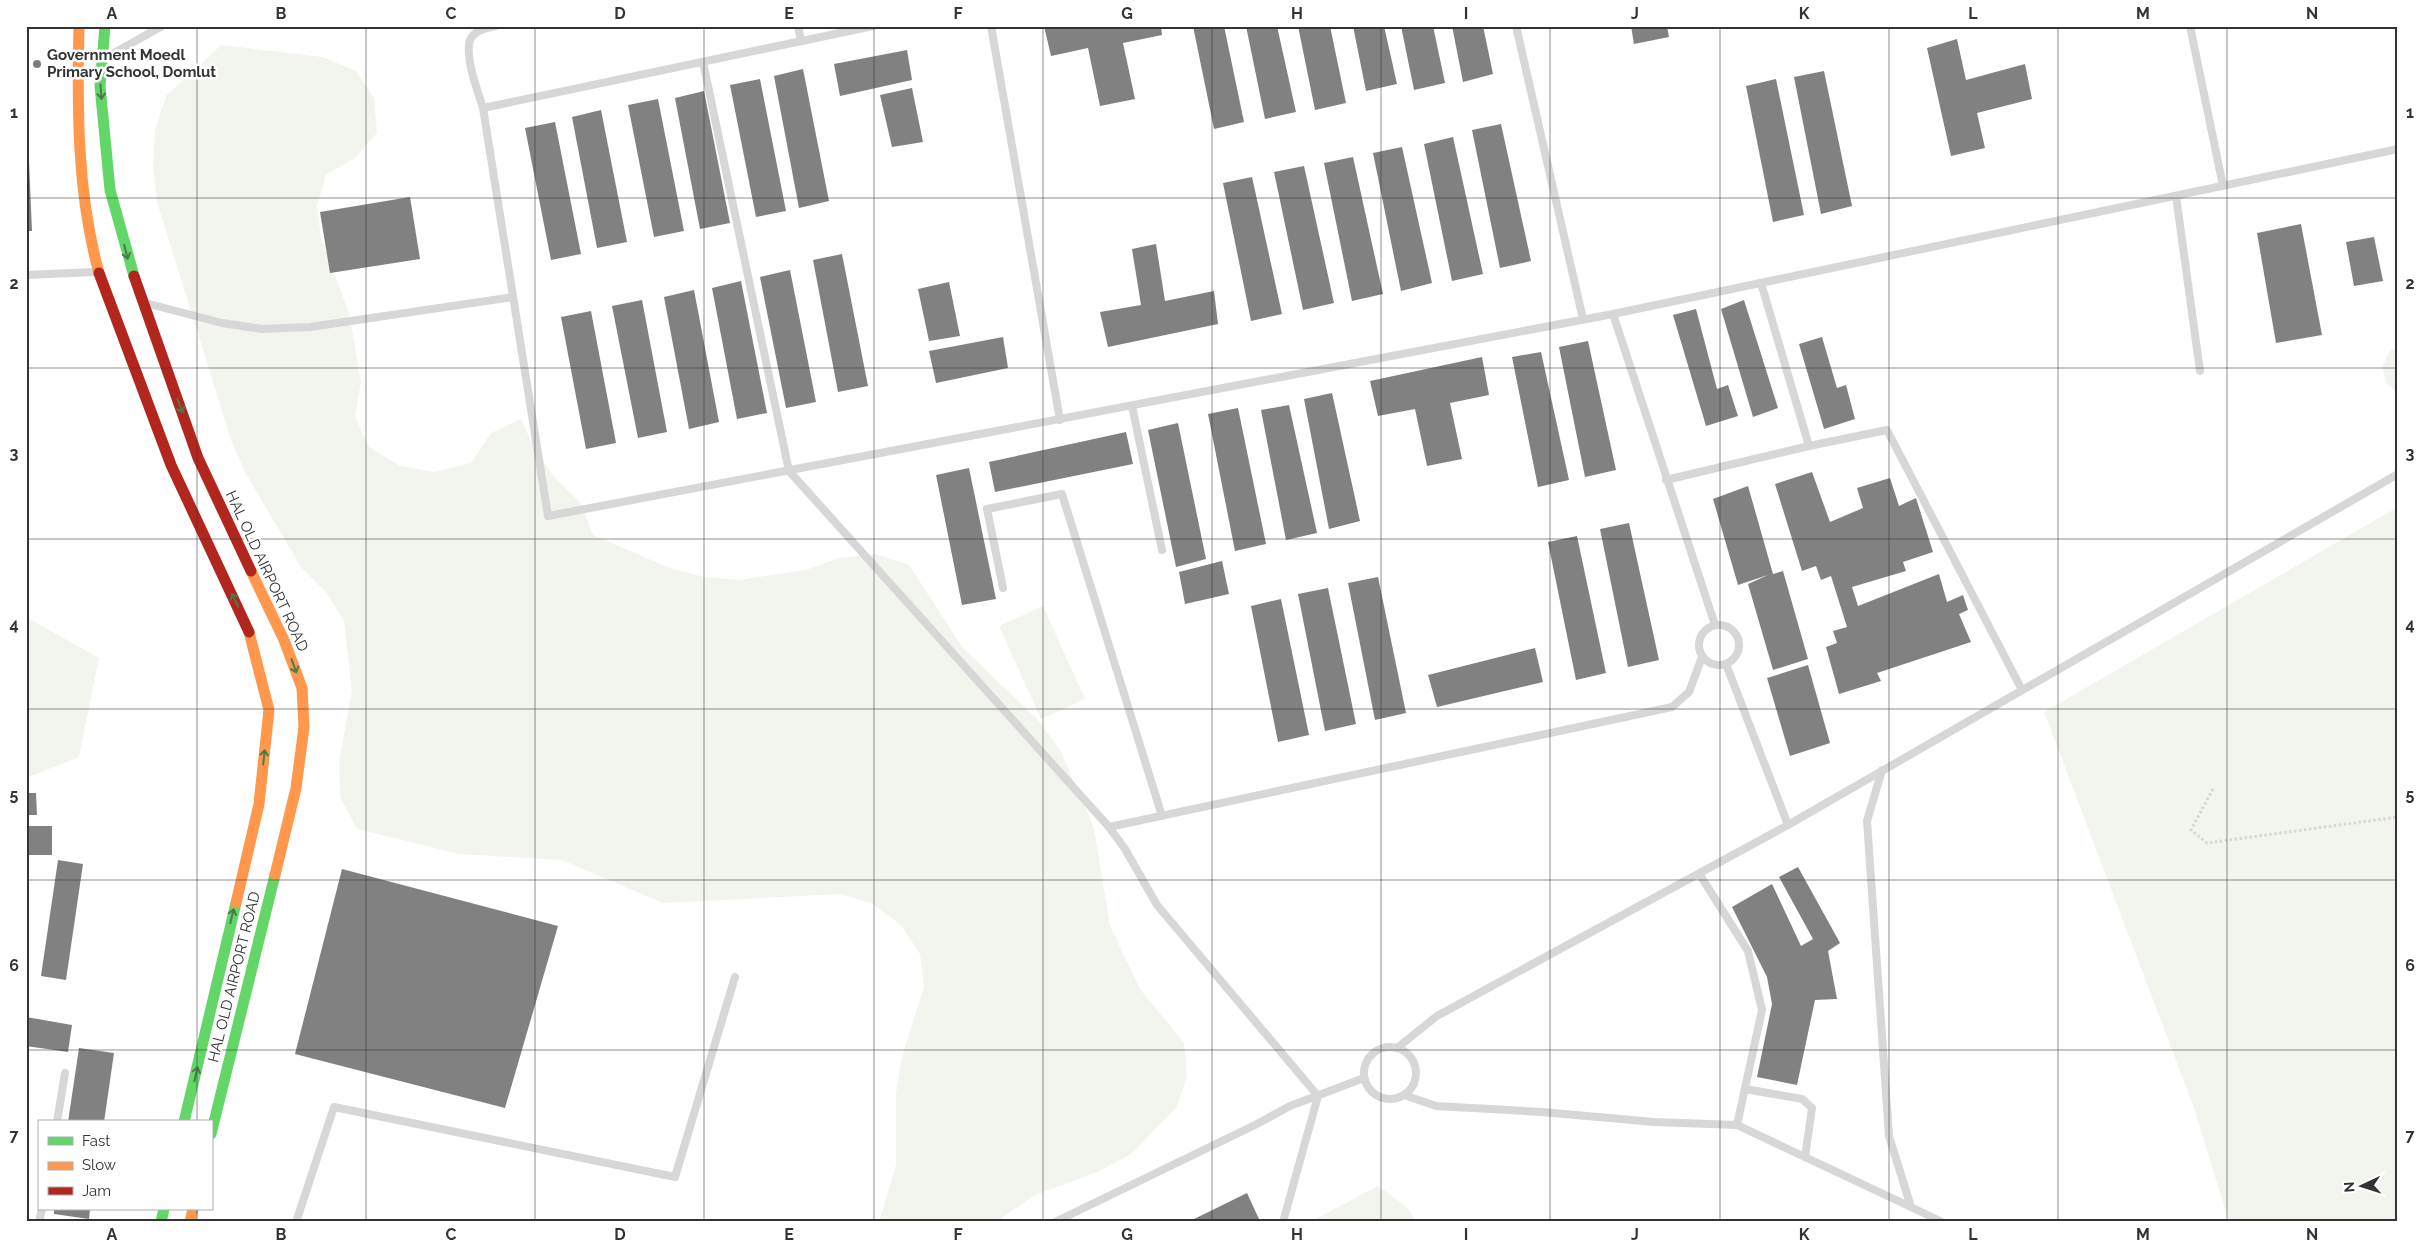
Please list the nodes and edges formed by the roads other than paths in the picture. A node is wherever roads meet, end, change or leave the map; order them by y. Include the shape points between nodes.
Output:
1 (80, 26) edge
2 (105, 26) edge
3 (162, 26) edge
4 (495, 26) edge
5 (798, 26) edge
6 (873, 26) edge
7 (991, 26) edge
8 (1516, 26) edge
9 (2190, 26) edge
10 (801, 41) junction
11 (102, 60) junction
12 (703, 62) junction
13 (483, 108) junction
14 (2398, 149) edge
15 (2223, 186) junction
16 (2176, 196) junction
17 (98, 272) junction
18 (26, 275) edge
19 (1761, 283) junction
20 (513, 297) junction
21 (142, 302) junction
22 (1613, 314) junction
23 (1583, 319) junction
24 (2200, 371) dead end
25 (1132, 406) junction
26 (1060, 420) junction
27 (1809, 446) junction
28 (789, 471) junction
29 (2398, 474) edge
30 (1666, 480) junction
31 (1162, 550) dead end
32 (1003, 588) dead end
33 (1715, 625) junction
34 (1702, 657) junction
35 (1726, 664) junction
36 (2022, 690) junction
37 (1882, 770) junction
38 (1162, 816) junction
39 (1788, 825) junction
40 (1109, 827) junction
41 (1700, 875) junction
42 (735, 977) dead end
43 (1397, 1048) junction
44 (65, 1074) dead end
45 (1364, 1078) junction
46 (1745, 1089) junction
47 (1404, 1095) junction
48 (1318, 1096) junction
49 (57, 1120) edge
50 (184, 1120) edge
51 (1737, 1125) junction
52 (212, 1130) edge
53 (1805, 1156) junction
54 (1910, 1207) junction
55 (296, 1222) edge
56 (1055, 1222) edge
57 (1283, 1222) edge
58 (1942, 1222) edge

1 - 17 main road, HAL OLD AIRPORT ROAD via 76,102 83,200
2 - 11 main road, HAL OLD AIRPORT ROAD
3 - 11 lane
4 - 13 lane via 472,36 470,42 470,64
5 - 10 lane
6 - 10 lane
7 - 26 lane
8 - 23 lane
9 - 15 lane
10 - 12 lane
11 -> 21 main road, HAL OLD AIRPORT ROAD via 100,86 110,190 128,263
12 - 13 lane
12 - 28 lane
13 - 20 lane
14 - 15 lane
15 - 16 lane
16 - 19 lane
16 - 24 lane
17 - 18 lane
50 -> 17 main road, HAL OLD AIRPORT ROAD via 259,804 268,710 252,638 171,464
19 - 22 lane
19 - 27 lane
20 - 21 lane via 310,326 262,329 214,322
20 - 28 lane via 548,516
21 -> 52 main road, HAL OLD AIRPORT ROAD via 198,458 284,640 302,688 304,727 296,788
22 - 23 lane
22 - 30 lane
23 - 25 lane
25 - 26 lane
25 - 31 lane
26 - 28 lane
27 - 30 lane
27 - 36 lane via 1887,430
28 - 40 lane
29 - 36 lane
30 - 33 lane
32 - 38 lane via 988,509 1062,494
33 - 34 lane via 1703,632 1700,638
33 - 35 lane via 1733,630 1739,642 1736,655
34 - 35 lane via 1713,665
34 - 38 lane via 1689,692 1672,708
35 - 39 lane
36 - 37 lane
37 - 39 lane
37 - 54 lane via 1867,821 1889,1136
38 - 40 lane
39 - 41 lane
40 - 48 lane via 1157,905
41 - 43 lane via 1436,1016
41 - 46 lane via 1748,950 1762,1010
42 - 55 lane via 675,1177 334,1107
43 - 45 lane via 1380,1049 1373,1054 1364,1069
43 - 47 lane via 1411,1058 1416,1074
44 - 49 lane
45 - 47 lane via 1367,1086 1380,1097 1388,1099
45 - 48 lane
46 - 51 lane
46 - 53 lane via 1802,1099 1812,1108
47 - 51 lane via 1436,1106
48 - 56 lane via 1290,1106
48 - 57 lane
51 - 53 lane
53 - 54 lane
54 - 58 lane

